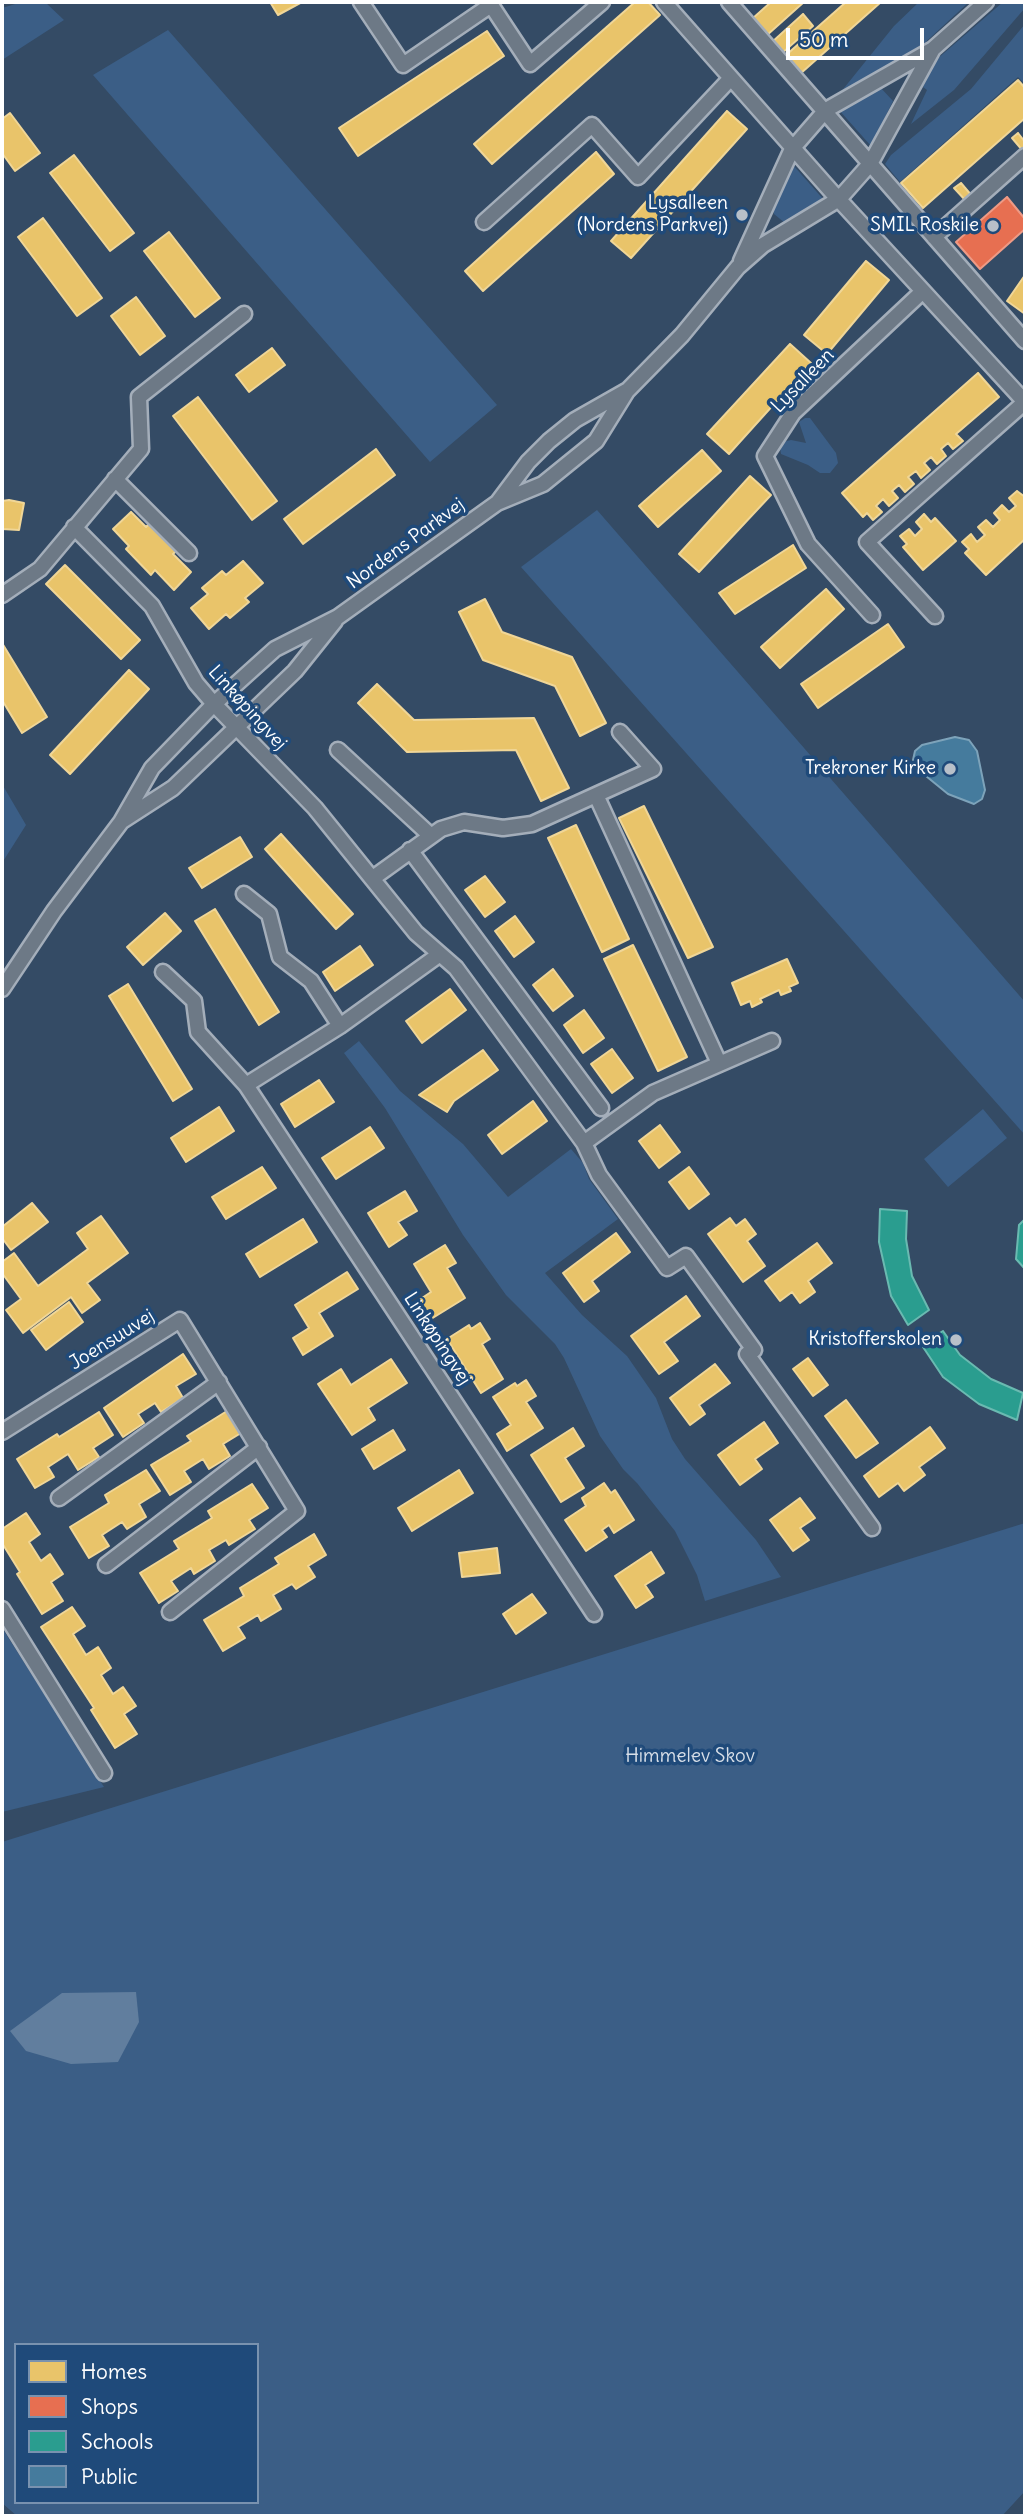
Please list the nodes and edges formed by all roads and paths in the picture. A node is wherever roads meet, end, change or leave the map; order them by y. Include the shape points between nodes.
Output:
1 (361, 2) edge
2 (602, 2) edge
3 (664, 2) edge
4 (729, 2) edge
5 (986, 2) edge
6 (933, 49) junction
7 (731, 78) junction
8 (825, 110) junction
9 (792, 149) junction
10 (1025, 156) edge
11 (870, 164) junction
12 (839, 200) junction
13 (484, 222) dead end
14 (934, 237) junction
15 (738, 267) junction
16 (923, 291) junction
17 (244, 314) dead end
18 (1025, 341) edge
19 (627, 391) junction
20 (1025, 402) edge
21 (115, 479) junction
22 (497, 503) junction
23 (74, 527) junction
24 (189, 553) dead end
25 (2, 595) edge
26 (872, 615) dead end
27 (935, 616) dead end
28 (338, 617) junction
29 (214, 705) junction
30 (234, 728) junction
31 (620, 732) dead end
32 (338, 750) dead end
33 (596, 795) junction
34 (121, 822) junction
35 (431, 836) junction
36 (411, 850) junction
37 (373, 878) junction
38 (244, 894) dead end
39 (440, 954) junction
40 (163, 972) dead end
41 (2, 989) edge
42 (340, 1026) junction
43 (772, 1041) dead end
44 (719, 1063) junction
45 (247, 1085) junction
46 (601, 1108) dead end
47 (584, 1143) junction
48 (219, 1382) junction
49 (2, 1432) edge
50 (259, 1447) junction
51 (59, 1498) dead end
52 (872, 1528) dead end
53 (106, 1565) dead end
54 (2, 1609) edge
55 (170, 1612) dead end
56 (594, 1614) dead end
57 (104, 1773) dead end

1 - 2 street via 402,65 491,5 530,64
3 - 7 street
4 - 8 street
5 - 6 street, Nordens Parkvej
6 - 8 street, Nordens Parkvej
6 - 11 street, Nordens Parkvej
7 - 9 street
7 - 13 street via 638,177 592,125
8 - 9 street, Nordens Parkvej
8 - 11 street
9 - 12 street
9 - 15 street, Nordens Parkvej
10 - 14 street
11 - 12 street, Nordens Parkvej
11 - 14 street
12 - 15 street, Nordens Parkvej via 764,245
12 - 16 street
14 - 18 street
15 - 19 street, Nordens Parkvej via 682,335
16 - 20 street
16 - 26 street, Lysalleen via 793,413 765,456 808,544
17 - 21 street via 139,397 141,449
19 - 22 street, Nordens Parkvej via 575,420 549,441
19 - 22 street, Nordens Parkvej via 596,441 570,464 543,484
20 - 27 street via 867,542
21 - 23 street
21 - 24 street
22 - 28 street, Nordens Parkvej
23 - 25 street via 40,569
23 - 29 street, Linkøpingvej via 152,606 196,683
28 - 29 street, Nordens Parkvej via 275,649
28 - 30 street, Nordens Parkvej via 295,671
29 - 30 street, Linkøpingvej
29 - 34 street, Nordens Parkvej via 152,768
30 - 34 street, Nordens Parkvej via 173,788
30 - 37 street, Linkøpingvej via 315,808
31 - 33 street via 653,769
32 - 35 street
33 - 35 street via 531,824 503,828 464,821
33 - 44 street
34 - 41 street, Nordens Parkvej
35 - 36 street
36 - 37 street
36 - 46 street
37 - 39 street, Linkøpingvej via 416,933
38 - 42 street via 269,914 280,957 311,981
39 - 42 street
39 - 47 street, Linkøpingvej via 456,968
40 - 45 street, Linkøpingvej via 194,1001 198,1032
42 - 45 street
43 - 44 street
44 - 47 street via 653,1093
45 - 56 street, Linkøpingvej
47 - 52 street, Linkøpingvej via 599,1175 667,1268 686,1256 754,1350 747,1354
48 - 49 street, Joensuuvej via 180,1320
48 - 50 street, Joensuuvej
48 - 51 street
50 - 53 street
50 - 55 street, Joensuuvej via 297,1511
54 - 57 street

